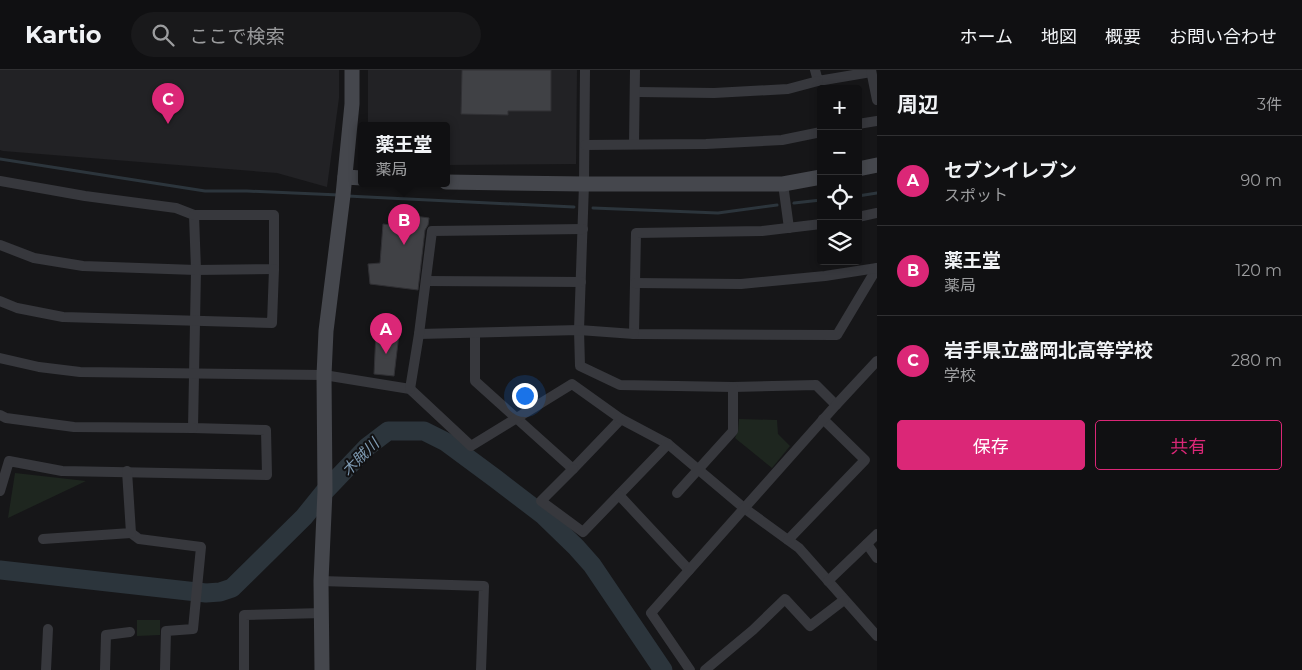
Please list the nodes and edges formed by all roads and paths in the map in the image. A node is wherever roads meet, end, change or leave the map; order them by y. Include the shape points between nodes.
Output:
1 (352, 70) edge
2 (585, 70) edge
3 (635, 70) edge
4 (815, 70) edge
5 (871, 71) edge
6 (818, 81) junction
7 (638, 92) dead end
8 (877, 100) edge
9 (877, 121) edge
10 (862, 123) edge
11 (817, 133) edge
12 (634, 144) junction
13 (585, 145) junction
14 (877, 165) edge
15 (862, 168) edge
16 (817, 177) edge
17 (345, 178) junction
18 (358, 178) edge
19 (0, 181) edge
20 (450, 182) edge
21 (584, 184) junction
22 (783, 184) junction
23 (877, 213) edge
24 (194, 215) junction
25 (862, 216) edge
26 (817, 224) edge
27 (788, 228) junction
28 (583, 230) junction
29 (0, 245) edge
30 (877, 268) edge
31 (196, 270) junction
32 (274, 270) junction
33 (426, 282) junction
34 (581, 282) junction
35 (635, 283) junction
36 (0, 301) edge
37 (196, 322) junction
38 (579, 330) junction
39 (475, 332) junction
40 (419, 334) junction
41 (634, 334) junction
42 (0, 358) edge
43 (877, 361) edge
44 (194, 374) junction
45 (324, 376) junction
46 (733, 387) junction
47 (410, 389) junction
48 (836, 405) junction
49 (0, 415) edge
50 (517, 418) junction
51 (621, 419) junction
52 (823, 419) junction
53 (193, 428) junction
54 (668, 444) junction
55 (4, 460) edge
56 (573, 469) junction
57 (699, 470) junction
58 (127, 472) junction
59 (0, 491) edge
60 (677, 493) dead end
61 (619, 495) junction
62 (744, 508) junction
63 (131, 533) junction
64 (877, 534) edge
65 (43, 539) dead end
66 (788, 540) junction
67 (867, 544) junction
68 (877, 558) edge
69 (689, 570) junction
70 (828, 580) junction
71 (321, 581) junction
72 (844, 600) junction
73 (323, 613) junction
74 (48, 629) dead end
75 (130, 632) dead end
76 (877, 636) edge
77 (46, 670) edge
78 (106, 670) edge
79 (165, 670) edge
80 (244, 670) edge
81 (322, 670) edge
82 (481, 670) edge
83 (690, 670) edge
84 (705, 670) edge

1 - 17 street
2 - 13 street
3 - 12 street
4 - 6 street
5 - 6 street
5 - 8 street
6 - 7 street via 778,89 714,93
9 - 10 street
11 - 12 street via 782,140
12 - 13 street
13 - 21 street
14 - 15 street
16 - 22 street
17 - 18 street
17 - 45 street via 326,331
19 - 24 street via 176,208
20 - 21 street
21 - 22 street
21 - 28 street
22 - 27 street
23 - 25 street
24 - 31 street
24 - 32 street via 274,214
26 - 27 street
27 - 35 street via 636,233
28 - 33 street via 432,230
28 - 34 street
29 - 31 street via 34,258 83,266
30 - 35 street via 741,284
30 - 41 street via 837,335
31 - 32 street
31 - 37 street
32 - 37 street via 272,323
33 - 34 street
33 - 40 street
34 - 38 street
35 - 41 street
36 - 37 street via 17,308 63,317
37 - 44 street
38 - 39 street
38 - 41 street
38 - 46 street via 580,366 620,385
39 - 40 street
39 - 50 street via 475,380
40 - 47 street
42 - 44 street via 80,372
43 - 48 street
44 - 45 street
44 - 53 street
45 - 47 street
45 - 71 street via 325,492
46 - 48 street via 816,385
46 - 57 street via 733,431
47 - 50 street via 471,446
48 - 52 street
49 - 53 street via 74,427
50 - 51 street via 572,384
50 - 56 street
51 - 54 street
51 - 56 street
52 - 62 street
52 - 66 street via 864,460
53 - 58 street via 266,430 266,474
54 - 57 street
54 - 61 street
55 - 58 street via 62,471
55 - 59 street
56 - 61 street via 541,502 583,532
57 - 60 street
57 - 62 street
58 - 63 street
61 - 69 street
62 - 66 street
62 - 69 street
63 - 65 street
63 - 79 street via 139,539 201,547 193,629 166,631
64 - 67 street
66 - 70 street
67 - 68 street
67 - 70 street
69 - 83 street via 651,613
70 - 72 street
71 - 73 street
71 - 82 street via 484,586
72 - 76 street
72 - 84 street via 810,626 785,599
73 - 80 street via 244,615
73 - 81 street
74 - 77 street
75 - 78 street via 106,635

